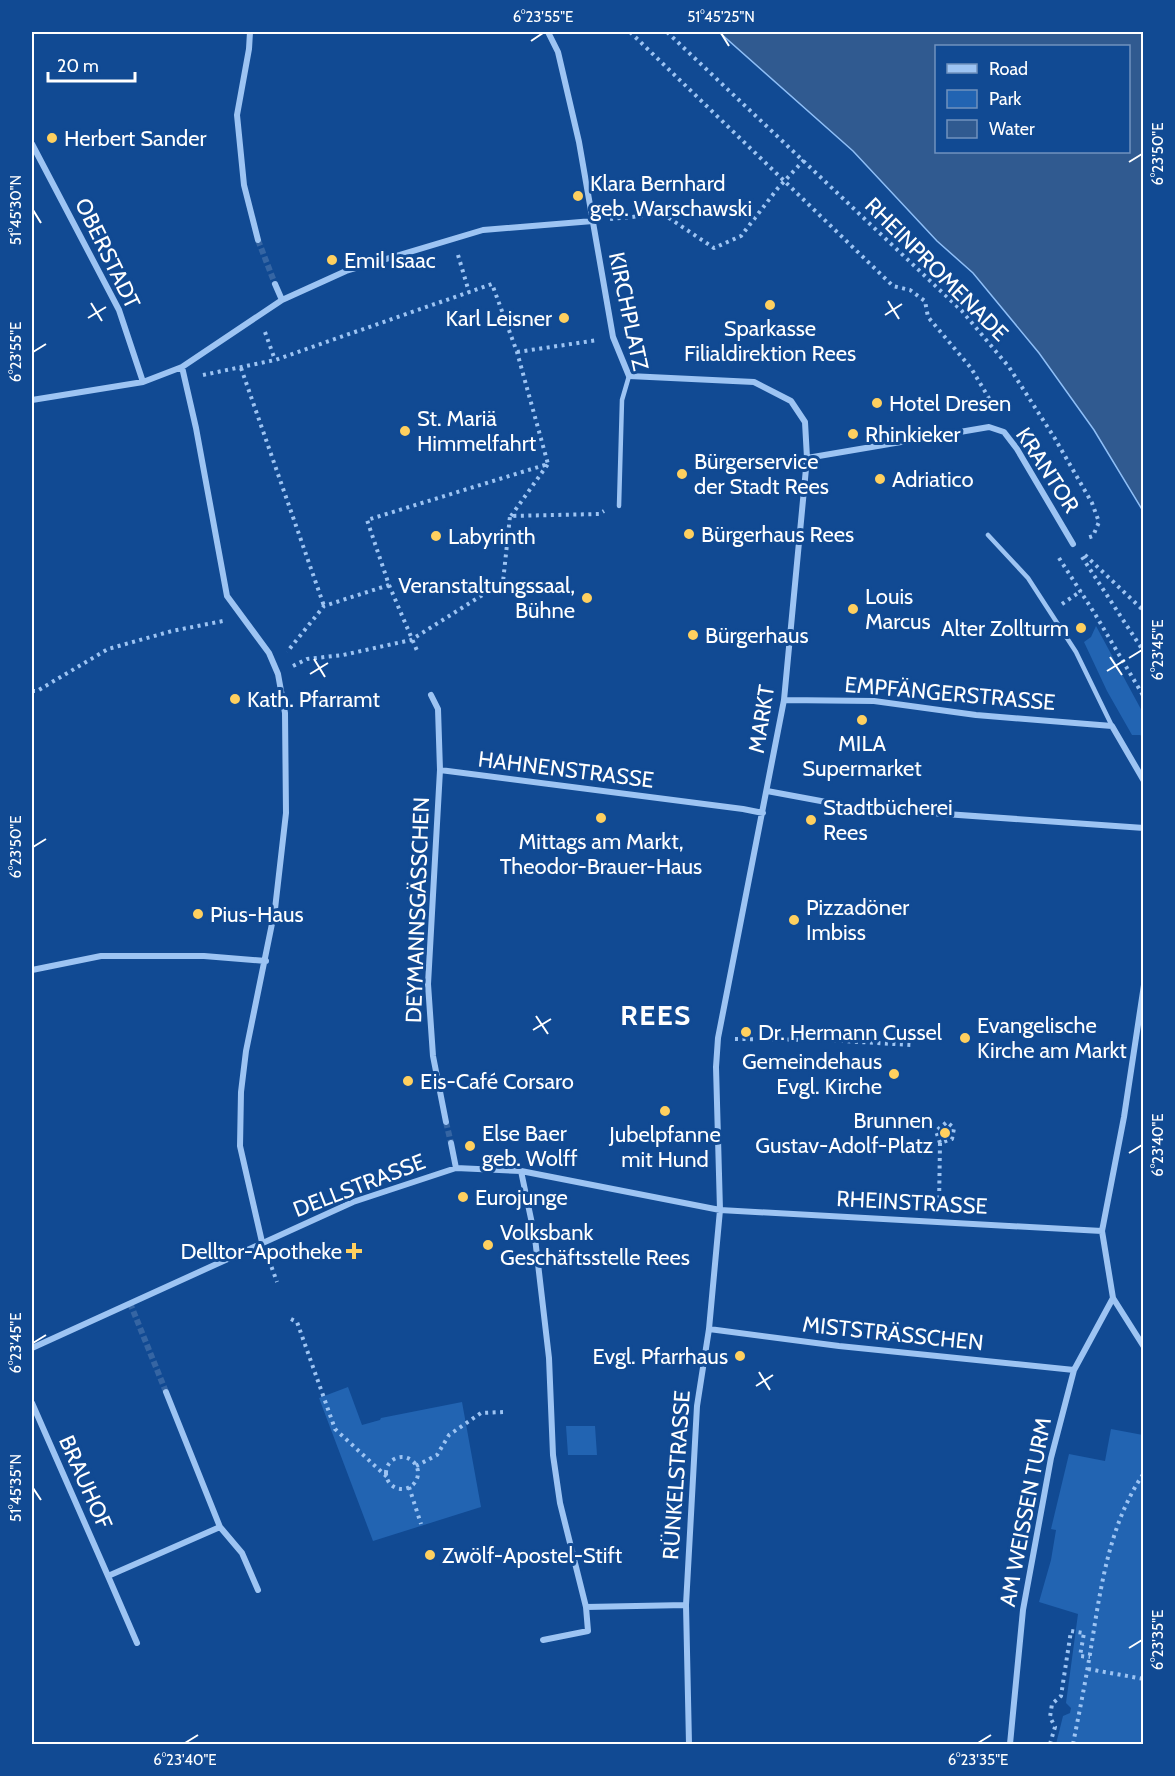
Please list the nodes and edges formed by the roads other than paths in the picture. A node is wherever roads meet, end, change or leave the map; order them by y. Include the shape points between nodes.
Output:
1 (250, 32) edge
2 (548, 32) edge
3 (32, 144) edge
4 (592, 221) junction
5 (258, 240) tunnel mouth
6 (275, 284) tunnel mouth
7 (282, 300) junction
8 (182, 367) junction
9 (629, 376) junction
10 (142, 382) junction
11 (32, 400) edge
12 (807, 458) junction
13 (619, 506) road end
14 (987, 535) dead end
15 (1073, 544) road end
16 (431, 695) dead end
17 (784, 700) junction
18 (1113, 726) junction
19 (440, 770) junction
20 (1143, 780) edge
21 (767, 790) junction
22 (837, 804) dead end
23 (846, 807) dead end
24 (762, 813) junction
25 (1143, 828) edge
26 (266, 961) junction
27 (32, 970) edge
28 (1143, 985) edge
29 (446, 1122) tunnel mouth
30 (451, 1143) tunnel mouth
31 (456, 1168) junction
32 (521, 1171) junction
33 (720, 1210) junction
34 (1102, 1231) junction
35 (262, 1242) junction
36 (1113, 1298) junction
37 (709, 1329) junction
38 (1143, 1347) edge
39 (32, 1348) edge
40 (1074, 1370) junction
41 (166, 1392) tunnel mouth
42 (32, 1403) edge
43 (220, 1527) junction
44 (108, 1576) junction
45 (258, 1590) dead end
46 (686, 1605) junction
47 (586, 1607) junction
48 (543, 1640) dead end
49 (137, 1643) dead end
50 (689, 1744) edge
51 (1010, 1744) edge

1 - 5 street via 237,116 244,185
2 - 4 street, KIRCHPLATZ via 558,52 579,142
3 - 10 street, OBERSTADT via 119,310
4 - 7 street via 483,230 346,271
4 - 9 street, KIRCHPLATZ via 613,337
6 - 7 street
7 - 8 street
8 - 10 street
8 - 26 street via 226,596 269,652 285,713 286,813
9 - 12 street, MARKT via 754,382 791,401 805,422
9 - 13 lane, KIRCHPLATZ via 622,400
10 - 11 street
12 - 15 street, KRANTOR via 989,428 1004,432
12 - 17 street, MARKT
14 - 18 lane via 1028,579 1076,652
16 - 19 street via 438,709
17 - 18 street, EMPFÄNGERSTRASSE via 874,701 976,715
17 - 21 street, MARKT
18 - 20 street
19 - 24 street, HAHNENSTRASSE
19 - 29 street, DEYMANNSGÄSSCHEN via 428,984 433,1056
21 - 22 street
21 - 24 street, MARKT
23 - 25 street
24 - 33 street, MARKT via 718,1038
26 - 27 street via 204,956 101,956
26 - 35 street via 246,1051 240,1146
28 - 34 street
30 - 31 street
31 - 32 street, DELLSTRASSE
31 - 35 street, DELLSTRASSE via 353,1202
32 - 33 street, DELLSTRASSE
32 - 47 street via 535,1238 560,1503
33 - 34 street, RHEINSTRASSE
33 - 37 street, RÜNKELSTRASSE
34 - 36 street
35 - 39 street, DELLSTRASSE
36 - 38 street
36 - 40 street, AM WEISSEN TURM
37 - 40 street, MISTSTRÄSSCHEN
37 - 46 street, RÜNKELSTRASSE via 697,1406
40 - 51 street, AM WEISSEN TURM via 1051,1458 1023,1610
41 - 43 street
42 - 44 street, BRAUHOF
43 - 44 street
43 - 45 street via 242,1553
44 - 49 street, BRAUHOF
46 - 47 street
46 - 50 street, RÜNKELSTRASSE
47 - 48 street via 588,1631

